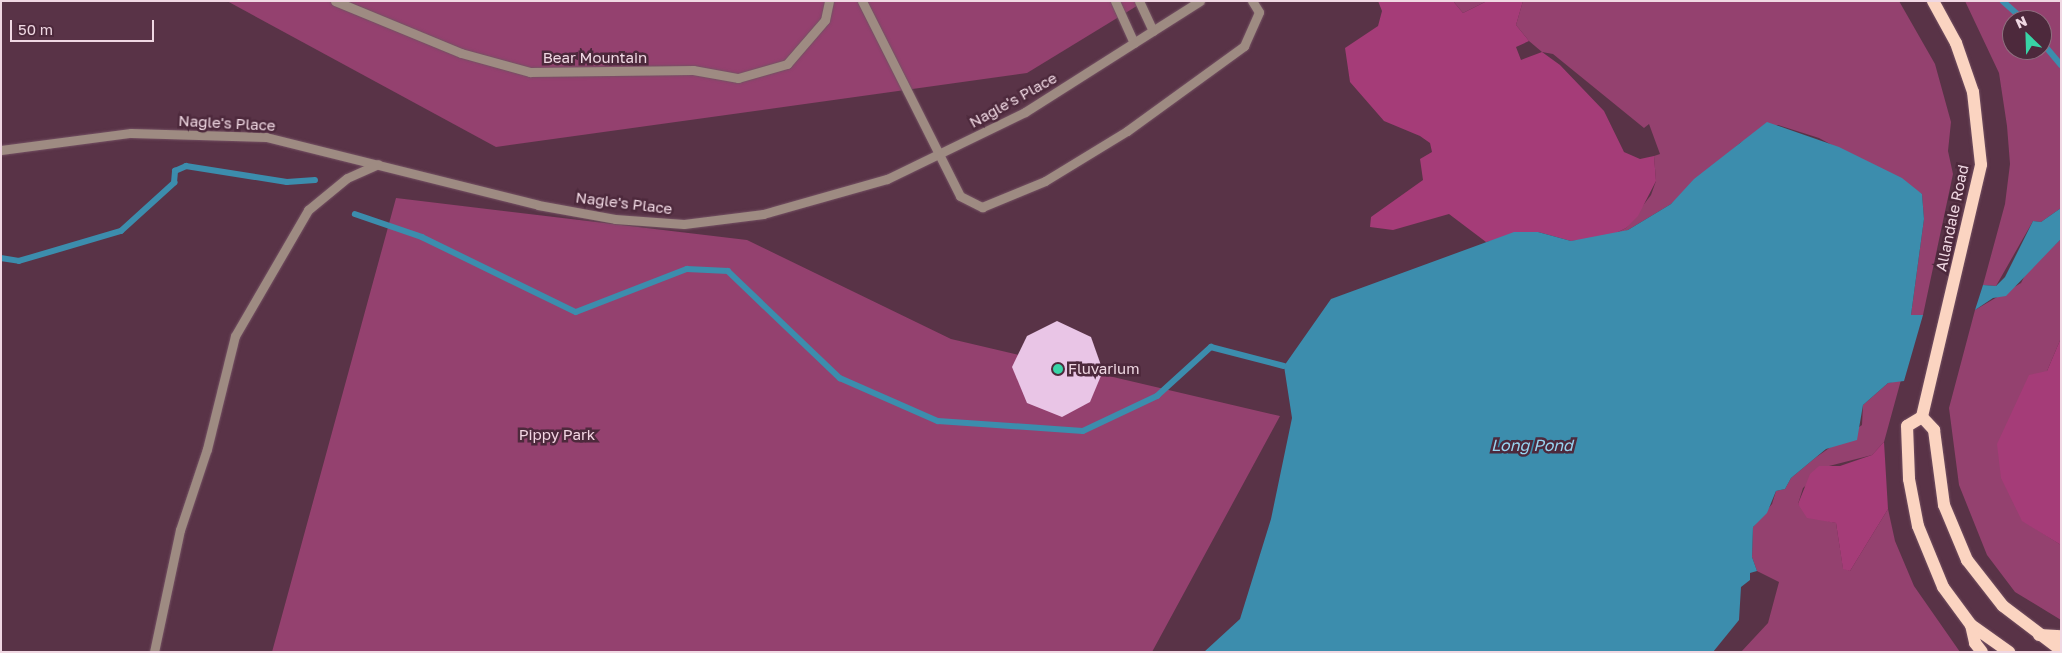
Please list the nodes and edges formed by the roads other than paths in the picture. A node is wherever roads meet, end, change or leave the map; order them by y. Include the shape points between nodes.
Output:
1 (336, 1) edge
2 (829, 1) edge
3 (862, 1) edge
4 (1115, 1) edge
5 (1139, 1) edge
6 (1200, 1) edge
7 (1252, 1) edge
8 (1932, 1) edge
9 (1153, 31) junction
10 (1134, 43) junction
11 (1, 150) edge
12 (938, 156) junction
13 (378, 164) junction
14 (1922, 417) junction
15 (1971, 624) junction
16 (2036, 635) junction
17 (2061, 636) edge
18 (2061, 650) edge
19 (154, 652) edge
20 (1982, 652) edge
21 (2008, 652) edge

1 - 2 street, Bear Mountain via 461,53 530,72 693,70 738,78 787,64 825,20
3 - 12 street
4 - 10 street
5 - 9 street
6 - 9 street, Nagle's Place
7 - 12 street via 1258,12 1244,46 1127,132 1045,181 982,207 969,204
8 - 14 main road, Allandale Road via 1966,69 1980,139 1978,191 1931,369
9 - 10 street, Nagle's Place
10 - 12 street, Nagle's Place via 1025,112
11 - 13 street, Nagle's Place via 131,133 208,133 266,137
12 - 13 street, Nagle's Place via 887,179 763,214 684,224 615,219 538,205
13 - 19 street via 347,178 308,210 235,336 208,449 180,530
14 - 15 main road via 1907,426 1909,479 1918,526 1942,587
14 - 16 main road via 1934,430 1944,505 1967,560 2004,606
15 - 20 main road via 1975,643
15 - 21 main road
16 - 17 main road
16 - 18 main road

